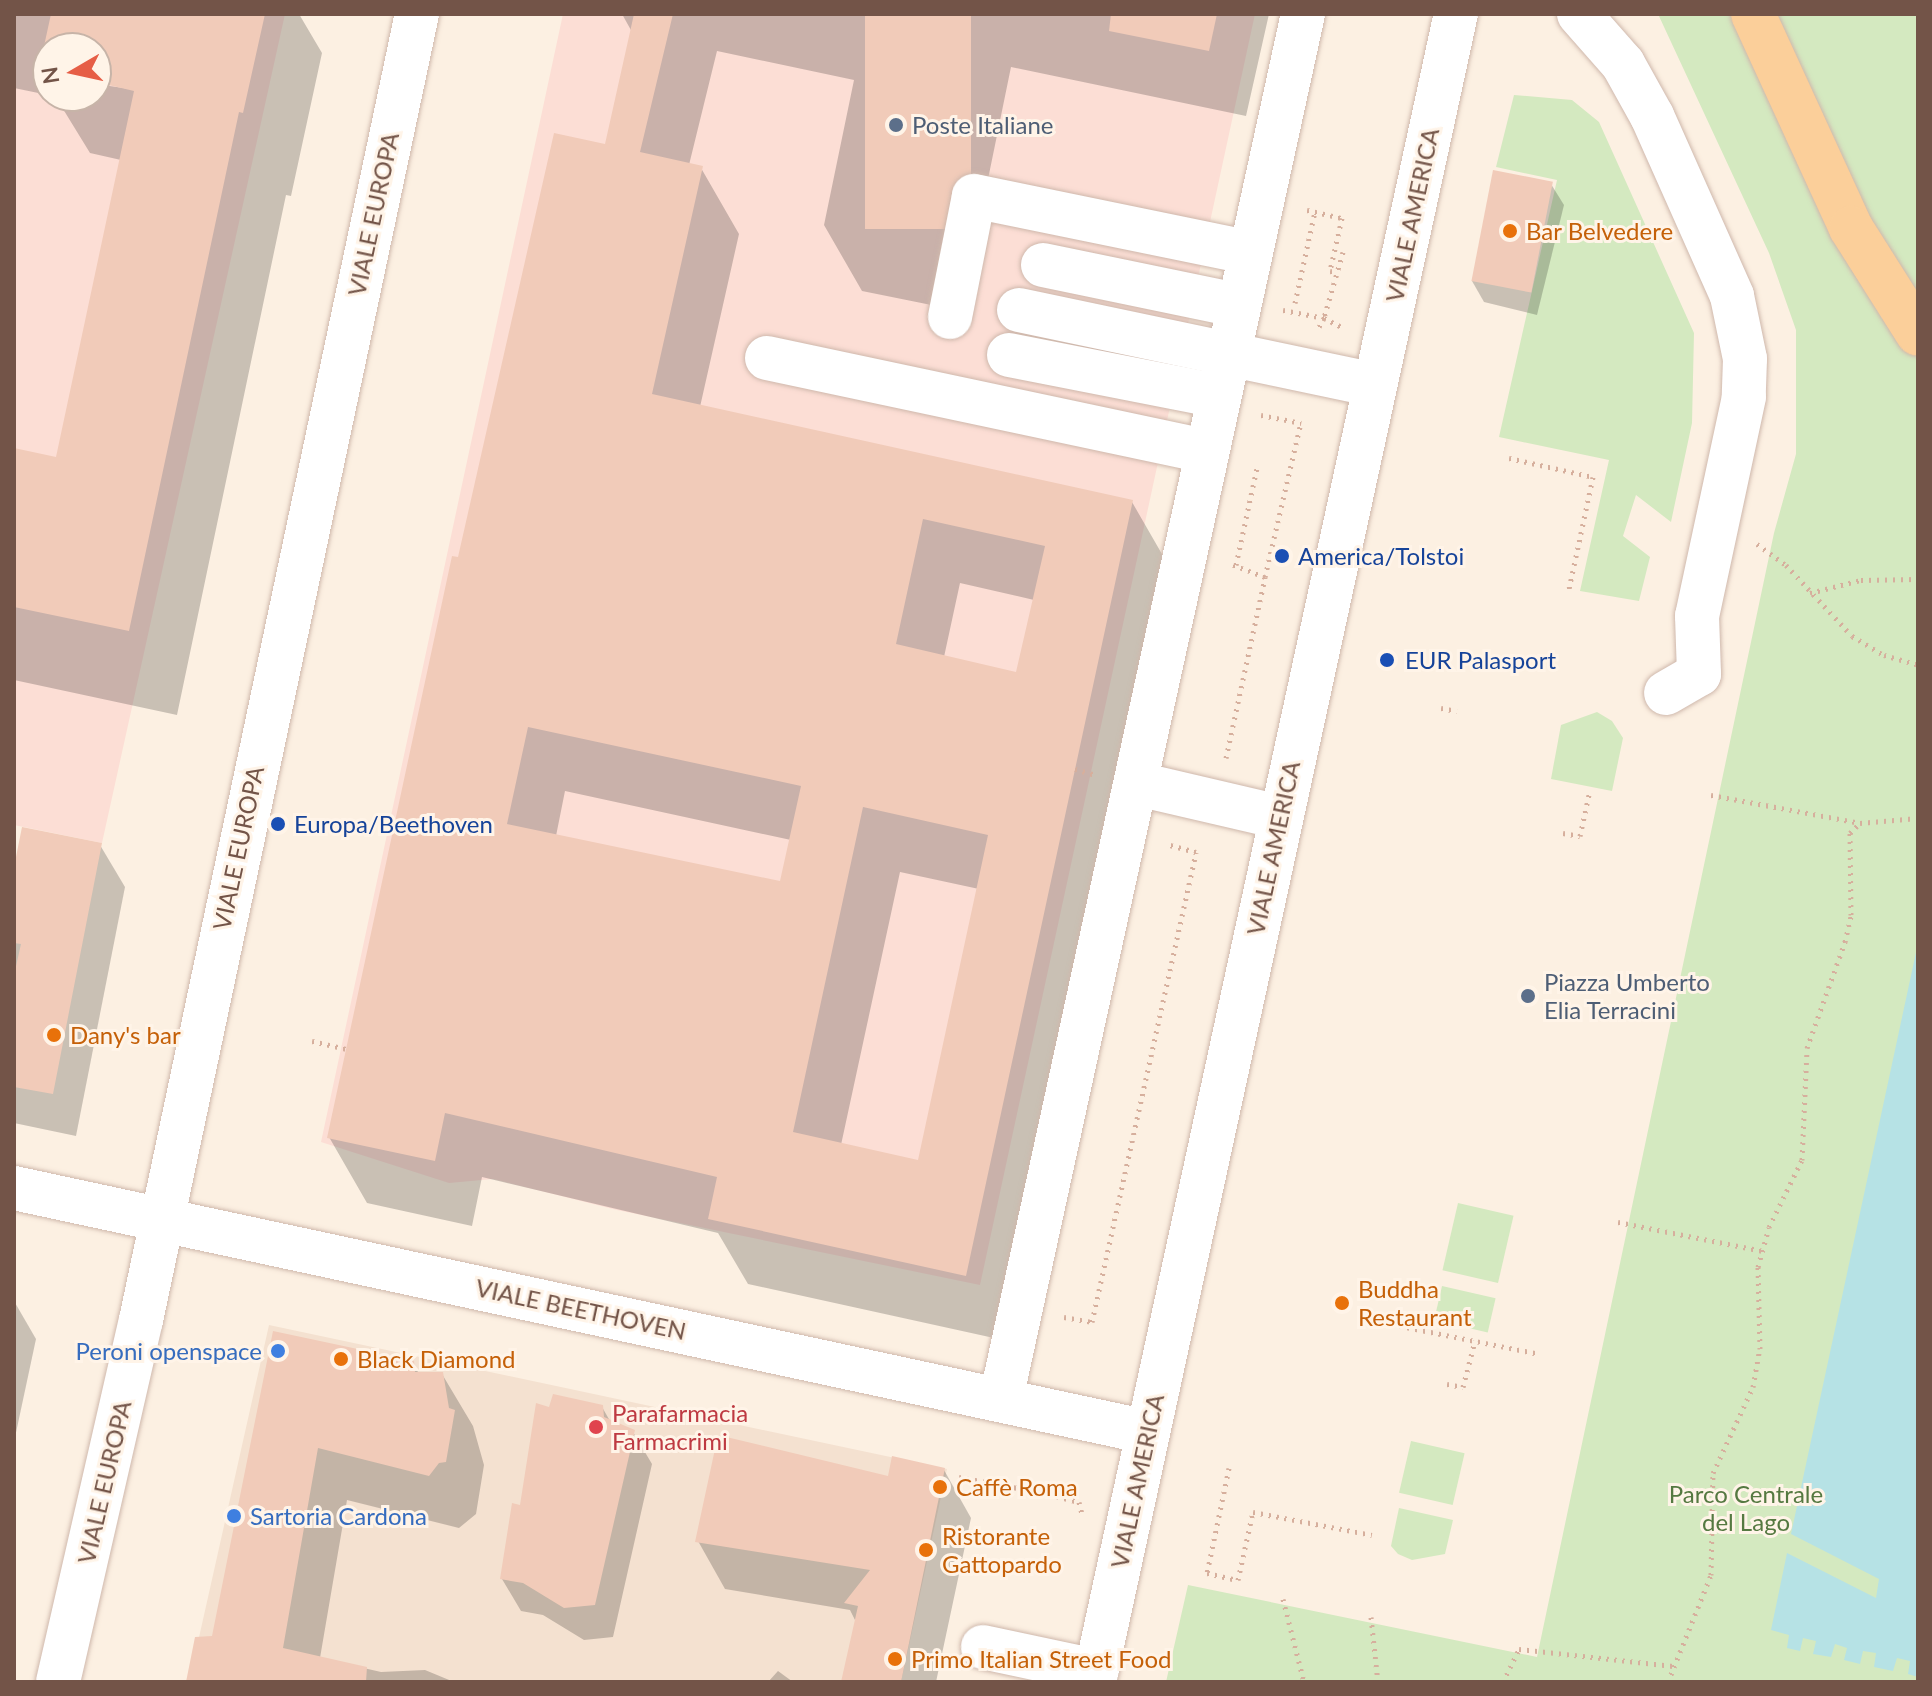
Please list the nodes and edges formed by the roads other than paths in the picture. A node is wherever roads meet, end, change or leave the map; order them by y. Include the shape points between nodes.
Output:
1 (417, 14) edge
2 (1303, 14) edge
3 (1456, 14) edge
4 (1579, 14) edge
5 (1753, 14) edge
6 (1248, 252) junction
7 (1043, 265) dead end
8 (1237, 305) junction
9 (1019, 310) dead end
10 (950, 317) dead end
11 (1918, 334) edge
12 (1227, 353) junction
13 (1009, 355) dead end
14 (767, 358) dead end
15 (1375, 385) junction
16 (1233, 404) junction
17 (1206, 451) junction
18 (1666, 693) dead end
19 (1138, 784) junction
20 (1280, 817) junction
21 (14, 1188) edge
22 (161, 1219) junction
23 (1001, 1399) junction
24 (1147, 1432) junction
25 (983, 1647) dead end
26 (1095, 1676) edge
27 (58, 1682) edge

1 - 22 street, VIALE EUROPA
2 - 6 street
3 - 15 street, VIALE AMERICA
4 - 18 street via 1637,87 1732,296 1746,380 1697,616 1699,674
5 - 11 main road via 1851,228
6 - 8 street
6 - 10 street via 974,196
7 - 8 street
8 - 12 street
9 - 12 street
12 - 15 street
12 - 16 street
13 - 16 street
14 - 17 street
15 - 20 street, VIALE AMERICA
16 - 17 street
17 - 19 street
19 - 20 street
19 - 23 street
20 - 24 street, VIALE AMERICA
21 - 22 street, VIALE BEETHOVEN
22 - 23 street, VIALE BEETHOVEN
22 - 27 street, VIALE EUROPA
23 - 24 street, VIALE BEETHOVEN
24 - 26 street, VIALE AMERICA
25 - 26 street

